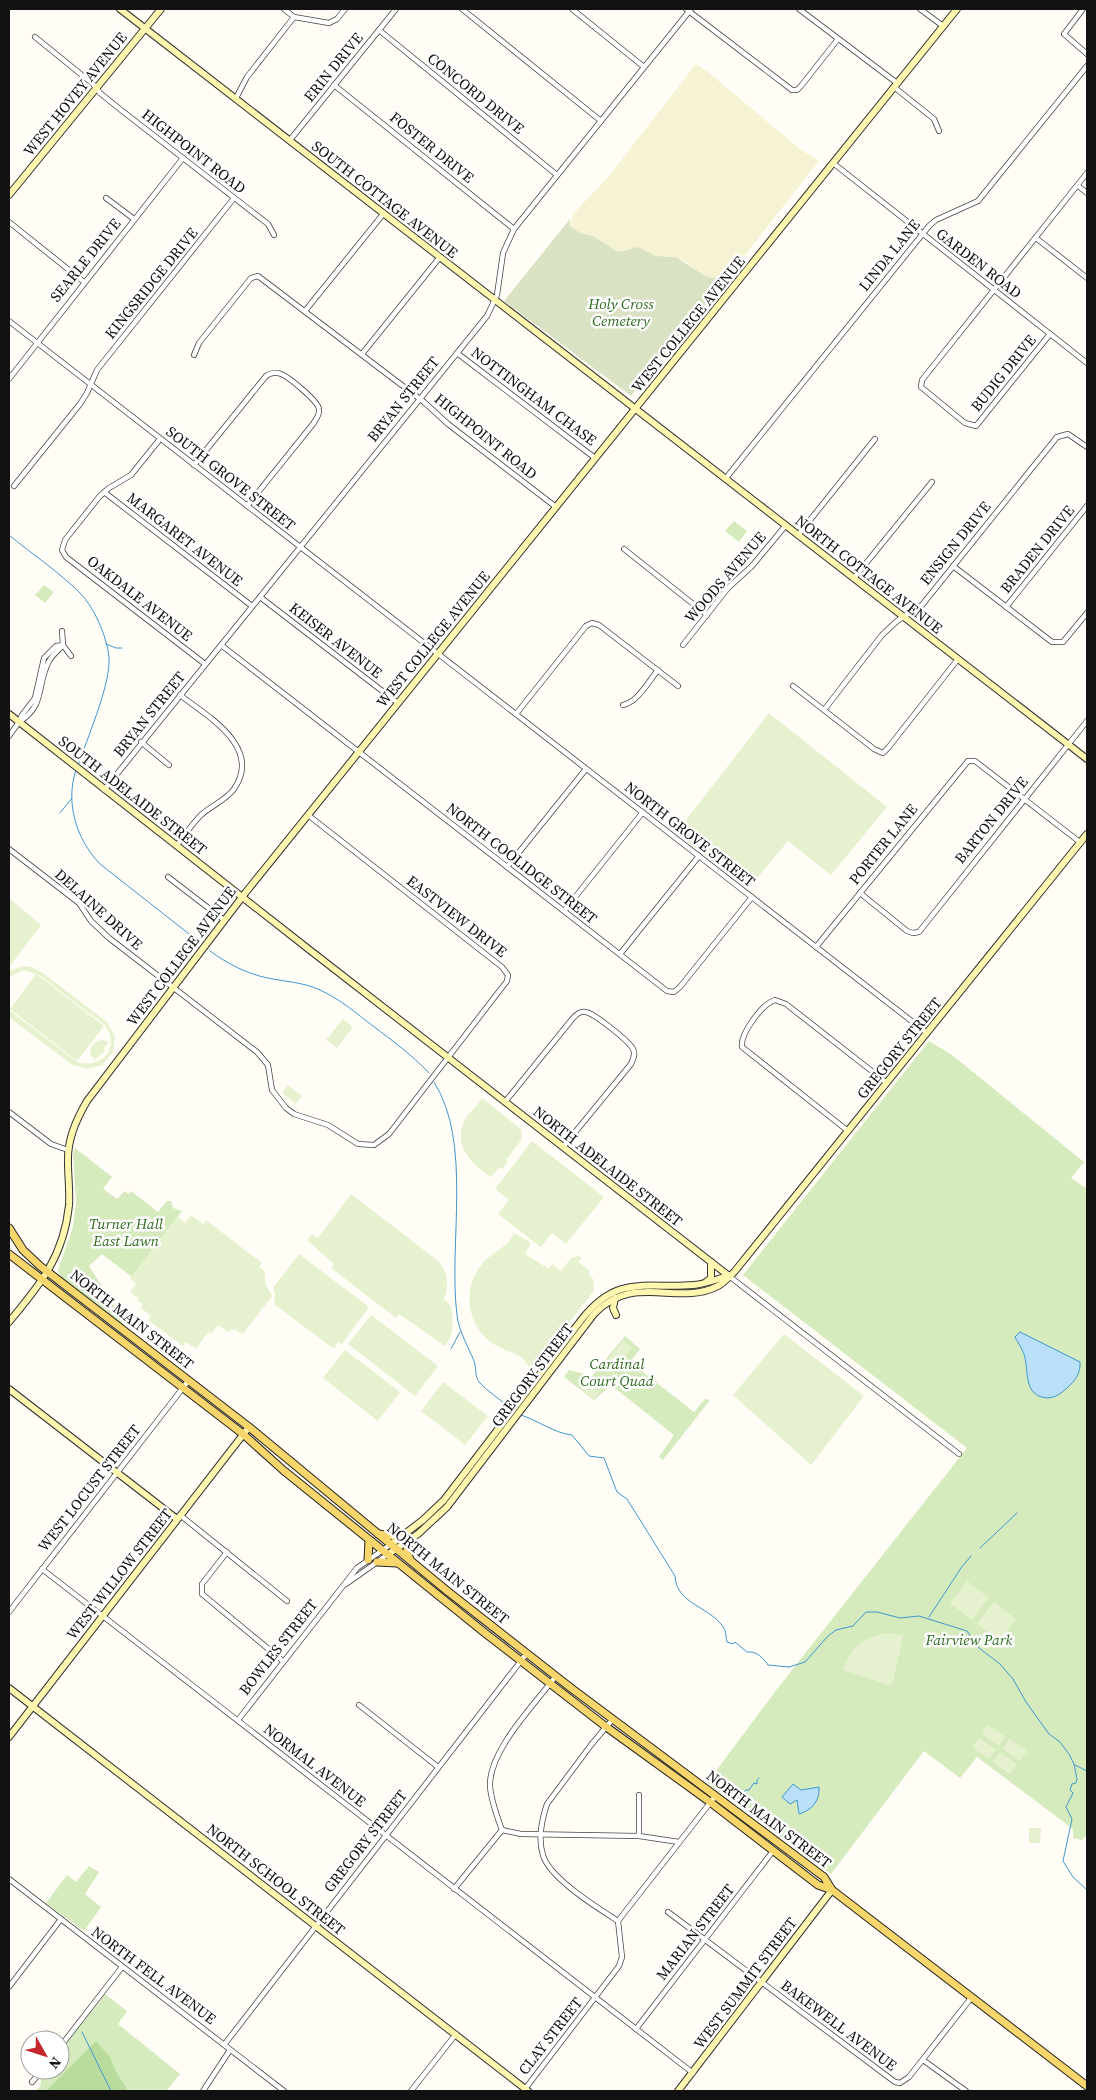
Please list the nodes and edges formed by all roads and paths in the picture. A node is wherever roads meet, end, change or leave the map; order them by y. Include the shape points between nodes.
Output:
1 (120, 9) edge
2 (161, 9) edge
3 (284, 9) edge
4 (345, 9) edge
5 (396, 9) edge
6 (462, 9) edge
7 (572, 9) edge
8 (799, 9) edge
9 (920, 9) edge
10 (957, 9) edge
11 (1083, 9) edge
12 (689, 10) edge
13 (294, 17) junction
14 (943, 26) junction
15 (145, 28) junction
16 (379, 30) junction
17 (35, 37) dead end
18 (838, 39) junction
19 (1087, 54) edge
20 (1087, 66) edge
21 (644, 67) junction
22 (334, 84) junction
23 (895, 85) junction
24 (96, 88) junction
25 (236, 98) junction
26 (600, 120) junction
27 (939, 131) dead end
28 (290, 140) junction
29 (183, 158) junction
30 (833, 163) junction
31 (557, 174) junction
32 (1087, 174) edge
33 (1078, 186) junction
34 (1087, 193) edge
35 (9, 195) edge
36 (106, 198) dead end
37 (234, 198) junction
38 (384, 213) junction
39 (134, 219) junction
40 (9, 222) edge
41 (514, 229) junction
42 (922, 234) junction
43 (274, 235) dead end
44 (1036, 238) junction
45 (440, 257) junction
46 (1087, 278) edge
47 (84, 282) junction
48 (994, 290) junction
49 (495, 299) junction
50 (305, 311) junction
51 (9, 322) edge
52 (1050, 334) junction
53 (36, 343) junction
54 (457, 353) junction
55 (362, 354) junction
56 (194, 355) dead end
57 (1087, 362) edge
58 (9, 379) edge
59 (90, 385) junction
60 (419, 399) junction
61 (636, 409) junction
62 (160, 439) junction
63 (875, 439) dead end
64 (1087, 447) edge
65 (595, 458) junction
66 (194, 465) junction
67 (726, 478) junction
68 (932, 482) dead end
69 (14, 486) dead end
70 (104, 492) junction
71 (247, 506) junction
72 (1087, 506) edge
73 (556, 507) junction
74 (786, 525) junction
75 (798, 535) junction
76 (300, 547) junction
77 (624, 549) dead end
78 (953, 566) junction
79 (854, 578) junction
80 (260, 596) junction
81 (252, 606) junction
82 (1006, 607) junction
83 (1087, 613) edge
84 (707, 615) junction
85 (904, 617) junction
86 (62, 631) dead end
87 (64, 645) junction
88 (220, 645) junction
89 (683, 645) dead end
90 (438, 653) junction
91 (71, 656) dead end
92 (958, 659) junction
93 (205, 664) junction
94 (658, 670) junction
95 (678, 686) dead end
96 (793, 686) dead end
97 (180, 695) junction
98 (398, 703) junction
99 (623, 704) dead end
100 (824, 710) junction
101 (9, 714) edge
102 (516, 714) junction
103 (1087, 721) edge
104 (19, 722) junction
105 (9, 736) edge
106 (141, 742) junction
107 (1068, 744) junction
108 (359, 751) junction
109 (1087, 759) edge
110 (169, 765) dead end
111 (586, 768) junction
112 (104, 790) junction
113 (1024, 799) junction
114 (643, 812) junction
115 (308, 815) junction
116 (1087, 834) edge
117 (1081, 843) junction
118 (177, 845) junction
119 (9, 849) edge
120 (699, 856) junction
121 (507, 866) junction
122 (168, 877) dead end
123 (860, 893) junction
124 (242, 897) junction
125 (752, 897) junction
126 (564, 911) junction
127 (224, 920) junction
128 (816, 947) junction
129 (620, 954) junction
130 (172, 988) junction
131 (927, 1033) junction
132 (447, 1057) junction
133 (887, 1083) junction
134 (505, 1102) junction
135 (9, 1112) edge
136 (848, 1131) junction
137 (563, 1147) junction
138 (68, 1150) junction
139 (9, 1228) edge
140 (9, 1254) edge
141 (711, 1262) junction
142 (49, 1272) junction
143 (729, 1276) junction
144 (43, 1280) junction
145 (705, 1283) junction
146 (615, 1298) junction
147 (616, 1315) dead end
148 (9, 1322) edge
149 (189, 1380) junction
150 (183, 1388) junction
151 (9, 1389) edge
152 (249, 1427) junction
153 (243, 1434) junction
154 (960, 1454) dead end
155 (116, 1472) junction
156 (179, 1517) junction
157 (378, 1534) junction
158 (401, 1537) junction
159 (411, 1539) junction
160 (369, 1540) junction
161 (393, 1547) junction
162 (227, 1552) junction
163 (384, 1553) junction
164 (368, 1560) junction
165 (410, 1561) junction
166 (377, 1562) junction
167 (397, 1563) junction
168 (42, 1569) junction
169 (339, 1589) junction
170 (287, 1601) dead end
171 (9, 1612) edge
172 (103, 1616) junction
173 (527, 1653) junction
174 (283, 1661) junction
175 (520, 1661) junction
176 (556, 1676) junction
177 (551, 1684) junction
178 (9, 1688) edge
179 (358, 1705) dead end
180 (33, 1706) junction
181 (238, 1720) junction
182 (612, 1720) junction
183 (605, 1726) junction
184 (9, 1737) edge
185 (438, 1767) junction
186 (640, 1796) dead end
187 (711, 1800) junction
188 (502, 1830) junction
189 (542, 1834) junction
190 (385, 1835) junction
191 (639, 1836) junction
192 (679, 1842) junction
193 (773, 1851) junction
194 (9, 1879) edge
195 (454, 1889) junction
196 (832, 1890) junction
197 (668, 1912) dead end
198 (61, 1920) junction
199 (618, 1922) junction
200 (316, 1926) junction
201 (705, 1939) junction
202 (122, 1967) junction
203 (762, 1982) junction
204 (9, 1987) edge
205 (594, 1998) junction
206 (971, 1998) junction
207 (636, 2029) junction
208 (70, 2033) edge
209 (456, 2034) junction
210 (224, 2044) junction
211 (230, 2050) junction
212 (923, 2060) junction
213 (693, 2073) junction
214 (1087, 2086) edge
215 (526, 2090) edge
216 (203, 2091) edge
217 (284, 2091) edge
218 (411, 2091) edge
219 (678, 2091) edge
220 (966, 2091) edge

1 - 15 main road, SOUTH COTTAGE AVENUE
2 - 15 main road, WEST HOVEY AVENUE
3 - 13 street
4 - 13 street via 328,23
5 - 16 street, ERIN DRIVE
6 - 26 street
7 - 21 street
8 - 18 street
9 - 14 street
10 - 14 main road, WEST COLLEGE AVENUE
11 - 19 street via 1064,34
12 - 18 street via 787,87 796,90
12 - 21 street, BRYAN STREET
13 - 25 street via 247,77
14 - 23 main road, WEST COLLEGE AVENUE
15 - 24 main road, WEST HOVEY AVENUE
15 - 25 main road, SOUTH COTTAGE AVENUE
16 - 22 street, ERIN DRIVE
16 - 31 street, CONCORD DRIVE
17 - 24 street, HIGHPOINT ROAD
18 - 23 street
20 - 42 street, LINDA LANE via 978,201 936,220
21 - 26 street, BRYAN STREET
22 - 28 street, ERIN DRIVE
22 - 41 street, FOSTER DRIVE
23 - 27 street via 934,119
23 - 30 main road, WEST COLLEGE AVENUE
24 - 29 street, HIGHPOINT ROAD
24 - 35 main road, WEST HOVEY AVENUE
25 - 28 main road, SOUTH COTTAGE AVENUE
26 - 31 street, BRYAN STREET
28 - 38 main road, SOUTH COTTAGE AVENUE
29 - 37 street, HIGHPOINT ROAD
29 - 39 street, SEARLE DRIVE
30 - 42 street, GARDEN ROAD
30 - 61 main road, WEST COLLEGE AVENUE
31 - 41 street, BRYAN STREET
32 - 33 street
33 - 34 street
33 - 44 street
36 - 39 street
37 - 43 street, HIGHPOINT ROAD via 268,224
37 - 59 street, KINGSRIDGE DRIVE via 97,370
38 - 45 main road, SOUTH COTTAGE AVENUE
38 - 50 street
39 - 47 street, SEARLE DRIVE
40 - 47 street
41 - 49 street, BRYAN STREET via 503,253
42 - 48 street, GARDEN ROAD
42 - 67 street, LINDA LANE
44 - 46 street
44 - 48 street
45 - 49 main road, SOUTH COTTAGE AVENUE
45 - 55 street
47 - 53 street, SEARLE DRIVE
48 - 52 street, GARDEN ROAD
48 - 52 street, BUDIG DRIVE via 920,384 923,390 965,423 977,425
49 - 54 street, BRYAN STREET via 487,316
49 - 61 main road, SOUTH COTTAGE AVENUE
50 - 55 street, HIGHPOINT ROAD
50 - 56 street, HIGHPOINT ROAD via 256,276 251,278
51 - 53 street, SOUTH GROVE STREET
52 - 57 street, GARDEN ROAD
53 - 58 street, SEARLE DRIVE
53 - 59 street, SOUTH GROVE STREET
54 - 60 street, BRYAN STREET
54 - 65 street, NOTTINGHAM CHASE
55 - 60 street, HIGHPOINT ROAD
59 - 62 street, SOUTH GROVE STREET
59 - 69 street, KINGSRIDGE DRIVE via 80,404
60 - 73 street, HIGHPOINT ROAD
60 - 76 street, BRYAN STREET
61 - 65 main road, WEST COLLEGE AVENUE
61 - 67 main road, NORTH COTTAGE AVENUE
62 - 66 street, SOUTH GROVE STREET
62 - 70 street via 131,475
63 - 75 street
64 - 78 street, ENSIGN DRIVE via 1074,436 1064,434 1057,437
65 - 73 main road, WEST COLLEGE AVENUE
66 - 71 street, SOUTH GROVE STREET
66 - 71 street via 266,376 283,374 314,399 319,410 313,424
67 - 74 main road, NORTH COTTAGE AVENUE
68 - 79 street
70 - 81 street, MARGARET AVENUE
70 - 93 street, OAKDALE AVENUE via 65,540 62,550 66,557
71 - 76 street, SOUTH GROVE STREET
72 - 82 street, BRADEN DRIVE
73 - 90 main road, WEST COLLEGE AVENUE
74 - 75 main road, NORTH COTTAGE AVENUE
74 - 84 street, WOODS AVENUE
75 - 79 main road, NORTH COTTAGE AVENUE
76 - 80 street, BRYAN STREET
76 - 90 street, SOUTH GROVE STREET
77 - 84 street
78 - 82 street
78 - 85 street, ENSIGN DRIVE via 922,605
79 - 85 main road, NORTH COTTAGE AVENUE
80 - 81 street, BRYAN STREET
80 - 98 street, KEISER AVENUE
81 - 88 street, BRYAN STREET
82 - 83 street via 1055,643 1066,640
84 - 89 street, WOODS AVENUE
85 - 92 main road, NORTH COTTAGE AVENUE
85 - 100 street, ENSIGN DRIVE via 882,635
86 - 87 street
87 - 91 street
87 - 104 street via 49,652 35,698
88 - 93 street, BRYAN STREET
88 - 108 street, NORTH COOLIDGE STREET
90 - 98 main road, WEST COLLEGE AVENUE
90 - 102 street, NORTH GROVE STREET
92 - 100 street via 882,753
92 - 107 main road, NORTH COTTAGE AVENUE
93 - 97 street, BRYAN STREET
94 - 95 street
94 - 99 street via 635,699
94 - 102 street via 592,623 586,626
96 - 100 street
97 - 106 street, BRYAN STREET
97 - 118 street via 228,733 242,762 234,790 200,816
98 - 108 main road, WEST COLLEGE AVENUE
101 - 104 main road, SOUTH ADELAIDE STREET
102 - 111 street, NORTH GROVE STREET
103 - 107 street, BARTON DRIVE
104 - 105 street
104 - 112 main road, SOUTH ADELAIDE STREET
106 - 110 street
106 - 112 street, BRYAN STREET
107 - 109 main road, NORTH COTTAGE AVENUE
107 - 113 street, BARTON DRIVE
108 - 115 main road, WEST COLLEGE AVENUE
108 - 121 street, NORTH COOLIDGE STREET
111 - 114 street, NORTH GROVE STREET
111 - 121 street
112 - 118 main road, SOUTH ADELAIDE STREET
113 - 117 street
113 - 123 street, PORTER LANE via 972,760 967,762
113 - 123 street, BARTON DRIVE via 921,929 914,933 907,931
114 - 120 street, NORTH GROVE STREET
114 - 126 street
115 - 124 main road, WEST COLLEGE AVENUE
115 - 132 street, EASTVIEW DRIVE via 507,972 507,981
116 - 117 main road, GREGORY STREET
117 - 131 main road, GREGORY STREET
118 - 124 main road, SOUTH ADELAIDE STREET
119 - 130 street, DELAINE DRIVE via 79,903 100,930
120 - 125 street, NORTH GROVE STREET
120 - 129 street
121 - 126 street, NORTH COOLIDGE STREET
122 - 127 street
123 - 128 street, PORTER LANE
124 - 127 main road, WEST COLLEGE AVENUE
124 - 132 main road, NORTH ADELAIDE STREET
125 - 128 street, NORTH GROVE STREET
125 - 129 street, NORTH COOLIDGE STREET via 680,987 672,992
126 - 129 street, NORTH COOLIDGE STREET
127 - 130 main road, WEST COLLEGE AVENUE
128 - 131 street, NORTH GROVE STREET
130 - 132 street, DELAINE DRIVE via 264,1059 270,1072 272,1090 286,1108 294,1114 328,1125 363,1146 374,1145 384,1139
130 - 138 main road, WEST COLLEGE AVENUE via 87,1101 74,1126
131 - 133 main road, GREGORY STREET
132 - 134 main road, NORTH ADELAIDE STREET
133 - 136 main road, GREGORY STREET
133 - 136 street via 786,1004 775,1000 767,1004 745,1033 742,1043 745,1051
134 - 137 main road, NORTH ADELAIDE STREET
134 - 137 street via 578,1013 594,1016 626,1042 633,1049 634,1056 631,1064
135 - 138 street via 51,1144
136 - 143 main road, GREGORY STREET
137 - 141 main road, NORTH ADELAIDE STREET
138 - 142 main road, WEST COLLEGE AVENUE via 69,1204 62,1240
139 - 142 main road, NORTH MAIN STREET via 23,1250
140 - 144 main road, NORTH MAIN STREET
141 - 143 main road, NORTH ADELAIDE STREET
141 - 145 main road via 711,1278
142 - 144 main road, WEST COLLEGE AVENUE
142 - 149 main road, NORTH MAIN STREET
143 - 145 main road, GREGORY STREET
143 - 146 main road, GREGORY STREET via 719,1286 706,1290 630,1293
143 - 154 street, NORTH ADELAIDE STREET
144 - 148 main road, WEST COLLEGE AVENUE
144 - 150 main road, NORTH MAIN STREET
145 - 158 main road, GREGORY STREET via 631,1286 601,1299 582,1319 444,1500
146 - 147 main road via 613,1308
146 - 159 main road, GREGORY STREET via 594,1314 447,1507
149 - 150 street, WEST LOCUST STREET
149 - 152 main road, NORTH MAIN STREET
150 - 153 main road, NORTH MAIN STREET
150 - 155 street, WEST LOCUST STREET
151 - 155 main road
152 - 153 main road, WEST WILLOW STREET
152 - 157 main road, NORTH MAIN STREET
153 - 156 main road, WEST WILLOW STREET
153 - 160 main road, NORTH MAIN STREET
155 - 156 main road
155 - 168 street, WEST LOCUST STREET
156 - 162 street
156 - 172 main road, WEST WILLOW STREET
157 - 158 main road
157 - 161 main road, NORTH MAIN STREET
158 - 161 main road, GREGORY STREET
159 - 161 main road, GREGORY STREET
159 - 165 main road via 407,1550
160 - 163 main road, NORTH MAIN STREET
160 - 164 main road
161 - 163 main road, GREGORY STREET
161 - 165 main road, NORTH MAIN STREET
162 - 170 street
162 - 174 street via 202,1584 202,1594
163 - 164 street, BOWLES STREET
163 - 166 street, BOWLES STREET
163 - 167 main road, NORTH MAIN STREET
164 - 169 street, BOWLES STREET
165 - 173 main road, NORTH MAIN STREET
166 - 167 main road
166 - 169 street, BOWLES STREET
167 - 175 main road, NORTH MAIN STREET
168 - 171 street, WEST LOCUST STREET
168 - 172 street, NORMAL AVENUE
169 - 174 street, BOWLES STREET
172 - 180 main road, WEST WILLOW STREET
172 - 181 street, NORMAL AVENUE
173 - 175 street, GREGORY STREET
173 - 176 main road, NORTH MAIN STREET
174 - 181 street, BOWLES STREET
175 - 177 main road, NORTH MAIN STREET
175 - 185 street, GREGORY STREET
176 - 177 street
176 - 182 main road, NORTH MAIN STREET
177 - 183 main road, NORTH MAIN STREET
177 - 188 street via 496,1759 490,1785 491,1797
178 - 180 main road, NORTH SCHOOL STREET
179 - 185 street
180 - 184 main road, WEST WILLOW STREET
180 - 200 main road, NORTH SCHOOL STREET
181 - 190 street, NORMAL AVENUE
182 - 183 street
182 - 196 main road, NORTH MAIN STREET via 824,1877
183 - 187 main road, NORTH MAIN STREET
183 - 189 street via 551,1797 543,1815
185 - 190 street, GREGORY STREET
186 - 191 street
187 - 192 street
187 - 193 main road, NORTH MAIN STREET
188 - 189 street
188 - 195 street
189 - 191 street
189 - 199 street via 543,1855 550,1869
190 - 195 street, NORMAL AVENUE
190 - 200 street, GREGORY STREET
191 - 192 street
192 - 199 street
193 - 196 main road, NORTH MAIN STREET via 818,1885
193 - 201 street, MARIAN STREET
194 - 198 street, NORTH FELL AVENUE
195 - 205 street, NORMAL AVENUE
196 - 203 main road, WEST SUMMIT STREET
196 - 206 main road, NORTH MAIN STREET
197 - 201 street, BAKEWELL AVENUE
198 - 202 street, NORTH FELL AVENUE
198 - 204 street
199 - 205 street, CLAY STREET via 622,1957 619,1966
200 - 209 main road, NORTH SCHOOL STREET
200 - 210 street, GREGORY STREET
201 - 203 street, BAKEWELL AVENUE
201 - 207 street, MARIAN STREET
202 - 208 street
202 - 210 street, NORTH FELL AVENUE
203 - 212 street, BAKEWELL AVENUE via 892,2082 907,2080
203 - 213 main road, WEST SUMMIT STREET
205 - 207 street, NORMAL AVENUE
205 - 215 street, CLAY STREET
206 - 212 street
206 - 214 main road, NORTH MAIN STREET
207 - 213 street, NORMAL AVENUE
209 - 215 main road, NORTH SCHOOL STREET
209 - 218 street
210 - 211 street, NORTH FELL AVENUE
211 - 216 street
211 - 217 street, NORTH FELL AVENUE
212 - 220 street, BAKEWELL AVENUE
213 - 219 main road, WEST SUMMIT STREET

